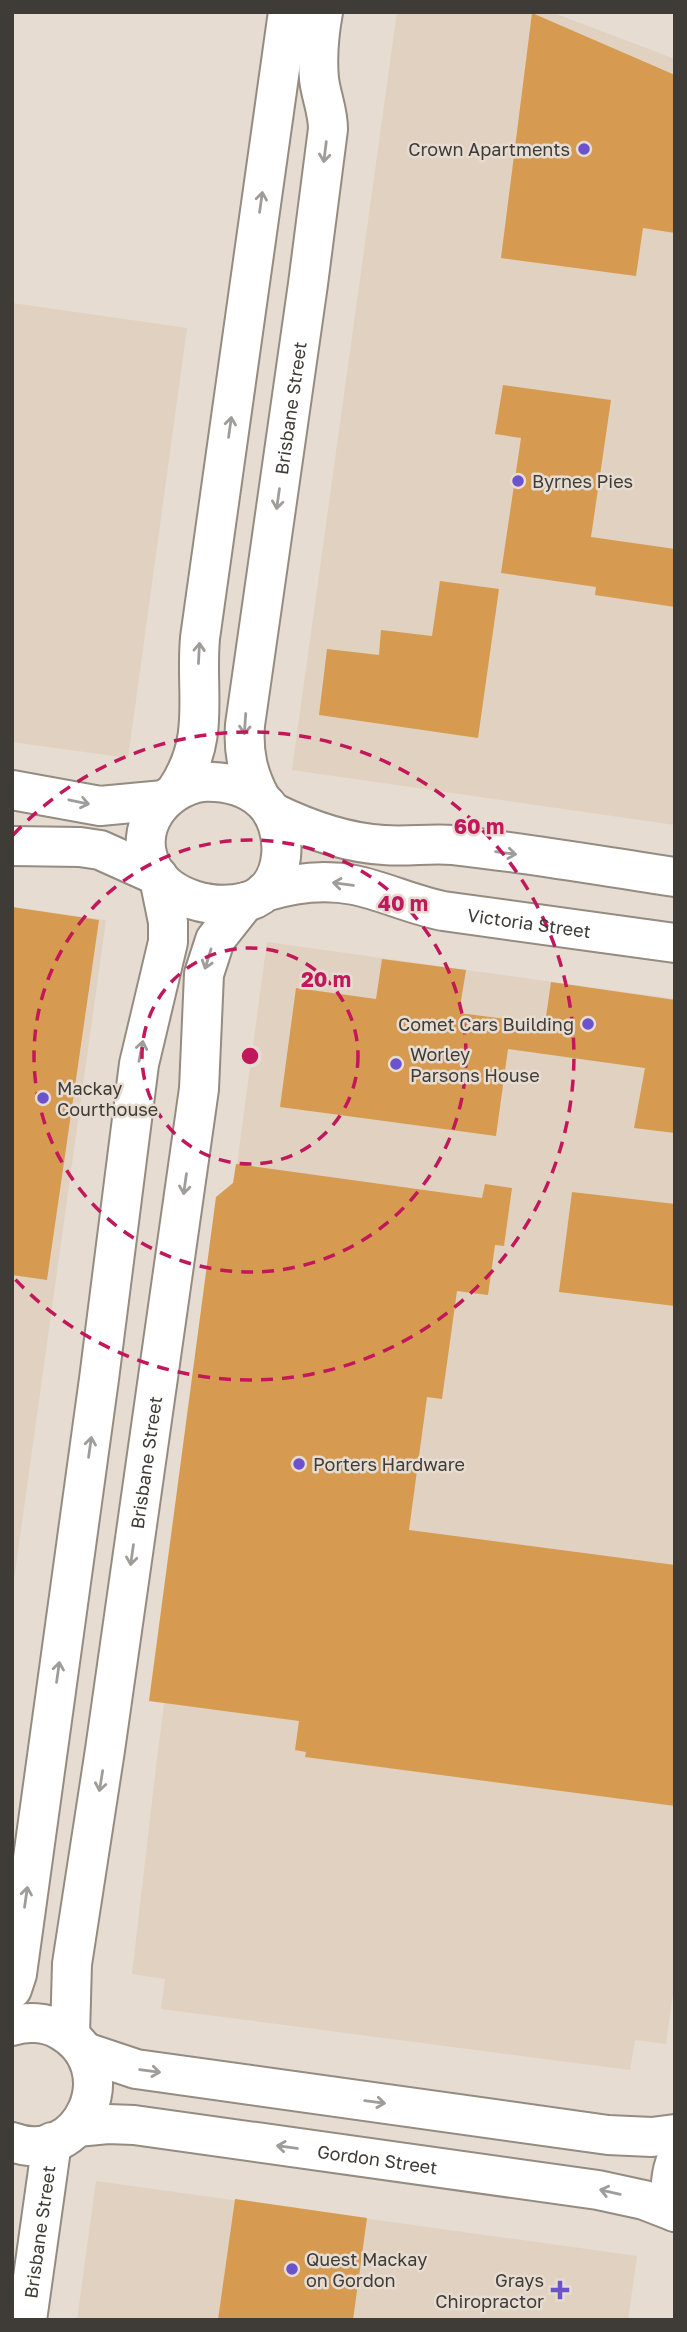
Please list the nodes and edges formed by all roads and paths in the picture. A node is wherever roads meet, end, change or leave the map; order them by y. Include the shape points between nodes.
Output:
1 (288, 12) edge
2 (323, 12) edge
3 (275, 99) junction
4 (324, 102) junction
5 (12, 790) edge
6 (171, 795) junction
7 (266, 805) junction
8 (12, 846) edge
9 (158, 877) junction
10 (675, 877) edge
11 (254, 897) junction
12 (675, 943) edge
13 (12, 1989) edge
14 (12, 2026) edge
15 (77, 2043) junction
16 (675, 2134) edge
17 (64, 2135) junction
18 (12, 2141) edge
19 (675, 2163) edge
20 (675, 2212) edge
21 (27, 2320) edge

1 - 3 street
2 - 4 street, Brisbane Street via 319,68
3 - 4 street via 295,91 311,93
6 -> 3 street via 194,757 199,733 200,638
4 -> 7 street, Brisbane Street via 328,129 244,725 250,780
5 -> 6 street via 100,806
6 - 7 street via 194,783 227,783
6 - 9 street via 154,814 147,835 149,859
7 -> 10 street via 314,830 363,843 454,846
7 - 11 street via 281,838 281,855 274,879
8 - 9 street via 100,850
9 - 11 street via 193,900 219,905
13 -> 9 street via 139,1064 167,947 168,922
12 -> 11 street, Victoria Street via 435,909 342,883 303,883
11 -> 15 street, Brisbane Street via 215,940 204,974 199,1089 72,1964
14 - 15 street via 54,2026
15 -> 16 street via 136,2069 594,2133
15 - 17 street, Brisbane Street via 93,2070 94,2091 89,2110
17 - 18 street, Gordon Street via 35,2146
20 -> 17 street, Gordon Street via 598,2190 134,2125 108,2124
17 - 21 street, Brisbane Street
19 - 20 street via 670,2194

